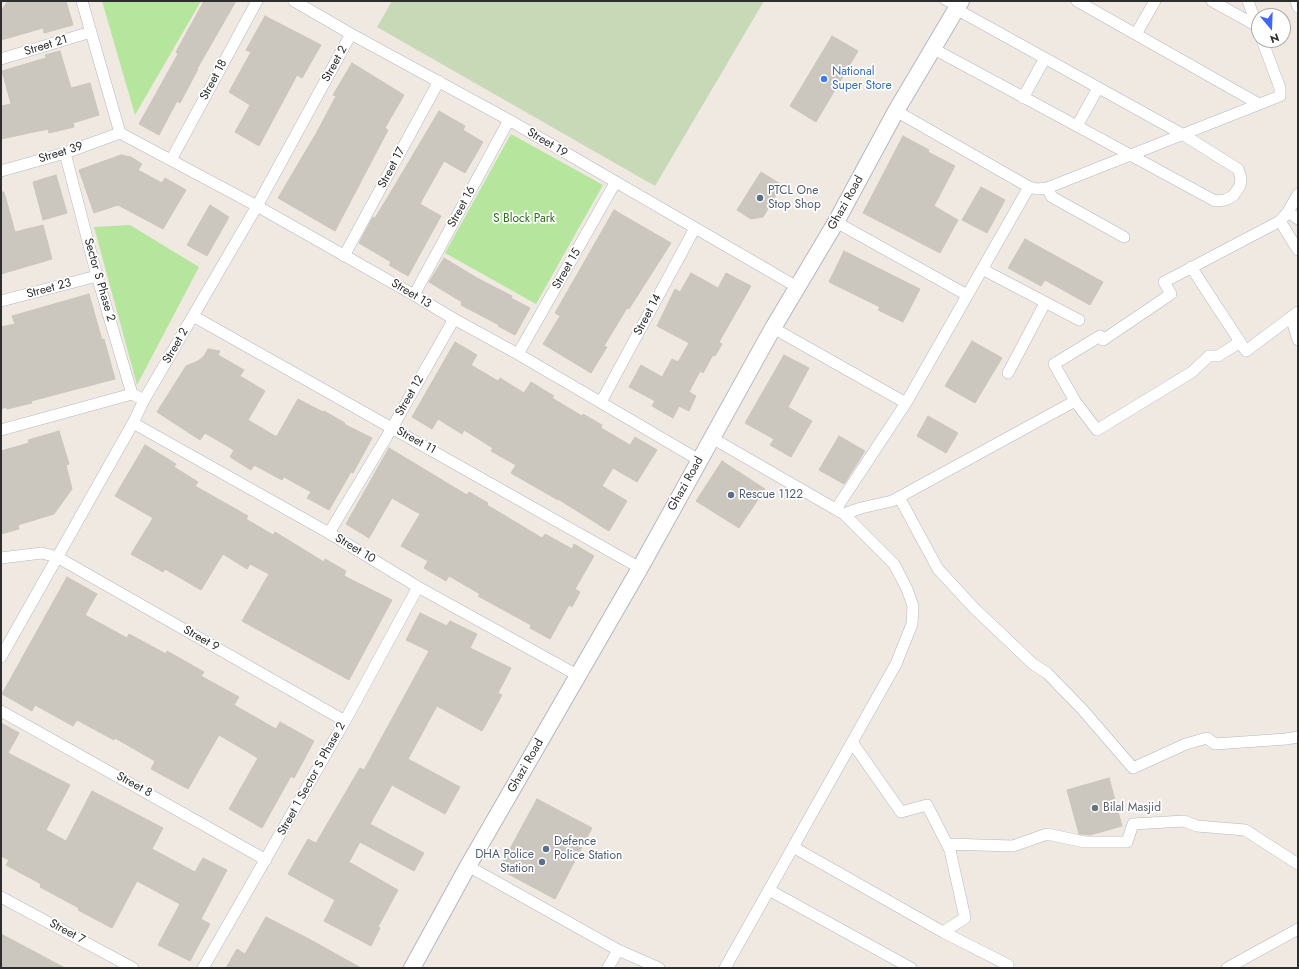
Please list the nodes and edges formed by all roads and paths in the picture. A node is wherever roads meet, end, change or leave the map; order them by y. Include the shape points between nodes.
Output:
1 (82, 1) edge
2 (257, 1) edge
3 (294, 1) edge
4 (1077, 1) edge
5 (1155, 1) edge
6 (1212, 1) edge
7 (1296, 1) edge
8 (953, 4) edge
9 (1298, 6) edge
10 (1251, 25) edge
11 (91, 32) junction
12 (351, 34) junction
13 (1136, 34) junction
14 (932, 48) junction
15 (1265, 48) edge
16 (1045, 58) junction
17 (1, 59) edge
18 (439, 81) junction
19 (1098, 88) junction
20 (1023, 98) junction
21 (1259, 104) junction
22 (896, 112) junction
23 (509, 120) junction
24 (1077, 126) junction
25 (120, 133) junction
26 (1182, 134) junction
27 (65, 153) junction
28 (1130, 155) junction
29 (171, 160) junction
30 (1, 170) edge
31 (615, 183) junction
32 (1029, 187) junction
33 (1047, 188) junction
34 (1298, 194) edge
35 (256, 206) junction
36 (1288, 212) junction
37 (1298, 219) edge
38 (1280, 221) junction
39 (836, 222) junction
40 (695, 228) junction
41 (1124, 237) dead end
42 (1298, 250) edge
43 (344, 256) junction
44 (1191, 267) junction
45 (982, 269) junction
46 (97, 276) junction
47 (797, 287) junction
48 (414, 294) junction
49 (967, 295) junction
50 (1, 301) edge
51 (1046, 303) junction
52 (1294, 314) edge
53 (193, 316) junction
54 (454, 320) junction
55 (1079, 320) dead end
56 (773, 328) junction
57 (1298, 340) edge
58 (1240, 342) junction
59 (518, 354) junction
60 (1008, 373) dead end
61 (132, 394) junction
62 (144, 400) junction
63 (1076, 401) junction
64 (601, 402) junction
65 (906, 403) junction
66 (133, 423) junction
67 (392, 428) junction
68 (1, 430) edge
69 (712, 438) junction
70 (699, 460) junction
71 (899, 497) junction
72 (840, 512) junction
73 (329, 533) junction
74 (57, 557) junction
75 (1, 558) edge
76 (640, 568) junction
77 (418, 587) junction
78 (1, 657) edge
79 (577, 675) junction
80 (1, 711) edge
81 (345, 721) junction
82 (1298, 737) edge
83 (852, 742) junction
84 (947, 844) junction
85 (793, 847) junction
86 (266, 860) junction
87 (1298, 864) edge
88 (468, 866) junction
89 (768, 890) junction
90 (1, 897) edge
91 (1298, 929) edge
92 (943, 932) junction
93 (618, 950) junction
94 (1008, 965) dead end
95 (133, 968) edge
96 (203, 968) edge
97 (412, 968) edge
98 (608, 968) edge
99 (659, 968) edge
100 (725, 968) edge
101 (911, 968) edge
102 (1228, 968) edge

1 - 11 street
2 - 29 street, Street 18
3 - 12 street, Street 19
4 - 13 street
5 - 13 street
6 - 10 street
7 - 9 street
8 - 14 main road, Ghazi Road
8 - 16 street
11 - 17 street, Street 21
11 - 25 street
12 - 18 street, Street 19
12 - 35 street, Street 2
13 - 21 street
14 - 20 street
14 - 22 main road, Ghazi Road
15 - 21 street via 1281,93 1280,96
16 - 19 street
16 - 20 street
18 - 23 street, Street 19
18 - 43 street, Street 17
19 - 24 street
19 - 26 street
20 - 24 street
21 - 26 street
22 - 32 street
22 - 39 main road, Ghazi Road
23 - 31 street, Street 19
23 - 48 street, Street 16
24 - 28 street
25 - 27 street, Street 39
25 - 29 street, Street 13
26 - 28 street
26 - 28 street via 1238,169 1240,186 1233,196 1215,201
27 - 30 street, Street 39
27 - 46 street, Sector S Phase 2
28 - 33 street
29 - 35 street, Street 13
31 - 40 street, Street 19
31 - 59 street, Street 15
32 - 33 street
32 - 45 street
33 - 41 street via 1052,197
34 - 36 street
35 - 43 street, Street 13
35 - 53 street, Street 2
36 - 37 street
36 - 38 street
38 - 42 street
38 - 44 street
39 - 47 main road, Ghazi Road
39 - 49 street
40 - 47 street, Street 19
40 - 64 street, Street 14
43 - 48 street, Street 13
44 - 58 street
44 - 63 street via 1164,282 1171,294 1103,340 1100,336 1054,364
45 - 49 street
45 - 51 street
46 - 50 street, Street 23
46 - 61 street, Sector S Phase 2
47 - 56 main road, Ghazi Road
48 - 54 street, Street 13
49 - 65 street
51 - 55 street
51 - 60 street
52 - 57 street
52 - 58 street via 1246,351
53 - 62 street, Street 2
53 - 67 street, Street 11
54 - 59 street, Street 13
54 - 67 street, Street 12
56 - 65 street
56 - 69 main road, Ghazi Road
58 - 63 street via 1218,356 1209,356 1192,372 1097,430
59 - 64 street, Street 13
61 - 62 street
61 - 68 street
62 - 66 street, Street 2
63 - 71 street
64 - 70 street, Street 13
65 - 72 street
66 - 73 street, Street 10
66 - 74 street, Street 2
67 - 73 street, Street 12
67 - 76 street, Street 11
69 - 70 main road, Ghazi Road
69 - 72 street
70 - 76 main road, Ghazi Road
71 - 72 street via 892,501
71 - 82 street via 938,569 974,608 1033,664 1047,673 1133,768 1186,744 1207,738 1215,744
72 - 83 street via 894,564 913,606 912,624 896,664
73 - 77 street, Street 10
74 - 75 street, Street 9 via 42,553
74 - 78 street, Street 2
74 - 81 street, Street 9
76 - 79 main road, Ghazi Road
77 - 79 street, Street 10
77 - 81 street, Street 1 Sector S Phase 2
79 - 88 main road, Ghazi Road
80 - 86 street, Street 8
81 - 86 street, Street 1 Sector S Phase 2
83 - 84 street via 901,812 927,805
83 - 85 street
84 - 87 street via 1013,846 1047,834 1085,842 1127,842 1133,824 1184,821 1197,826 1245,830
84 - 92 street via 965,918
85 - 89 street
85 - 92 street
86 - 96 street, Street 1 Sector S Phase 2
88 - 93 street
88 - 97 main road, Ghazi Road
89 - 100 street
89 - 101 street
90 - 95 street, Street 7
91 - 102 street
92 - 94 street
93 - 98 street
93 - 99 street

